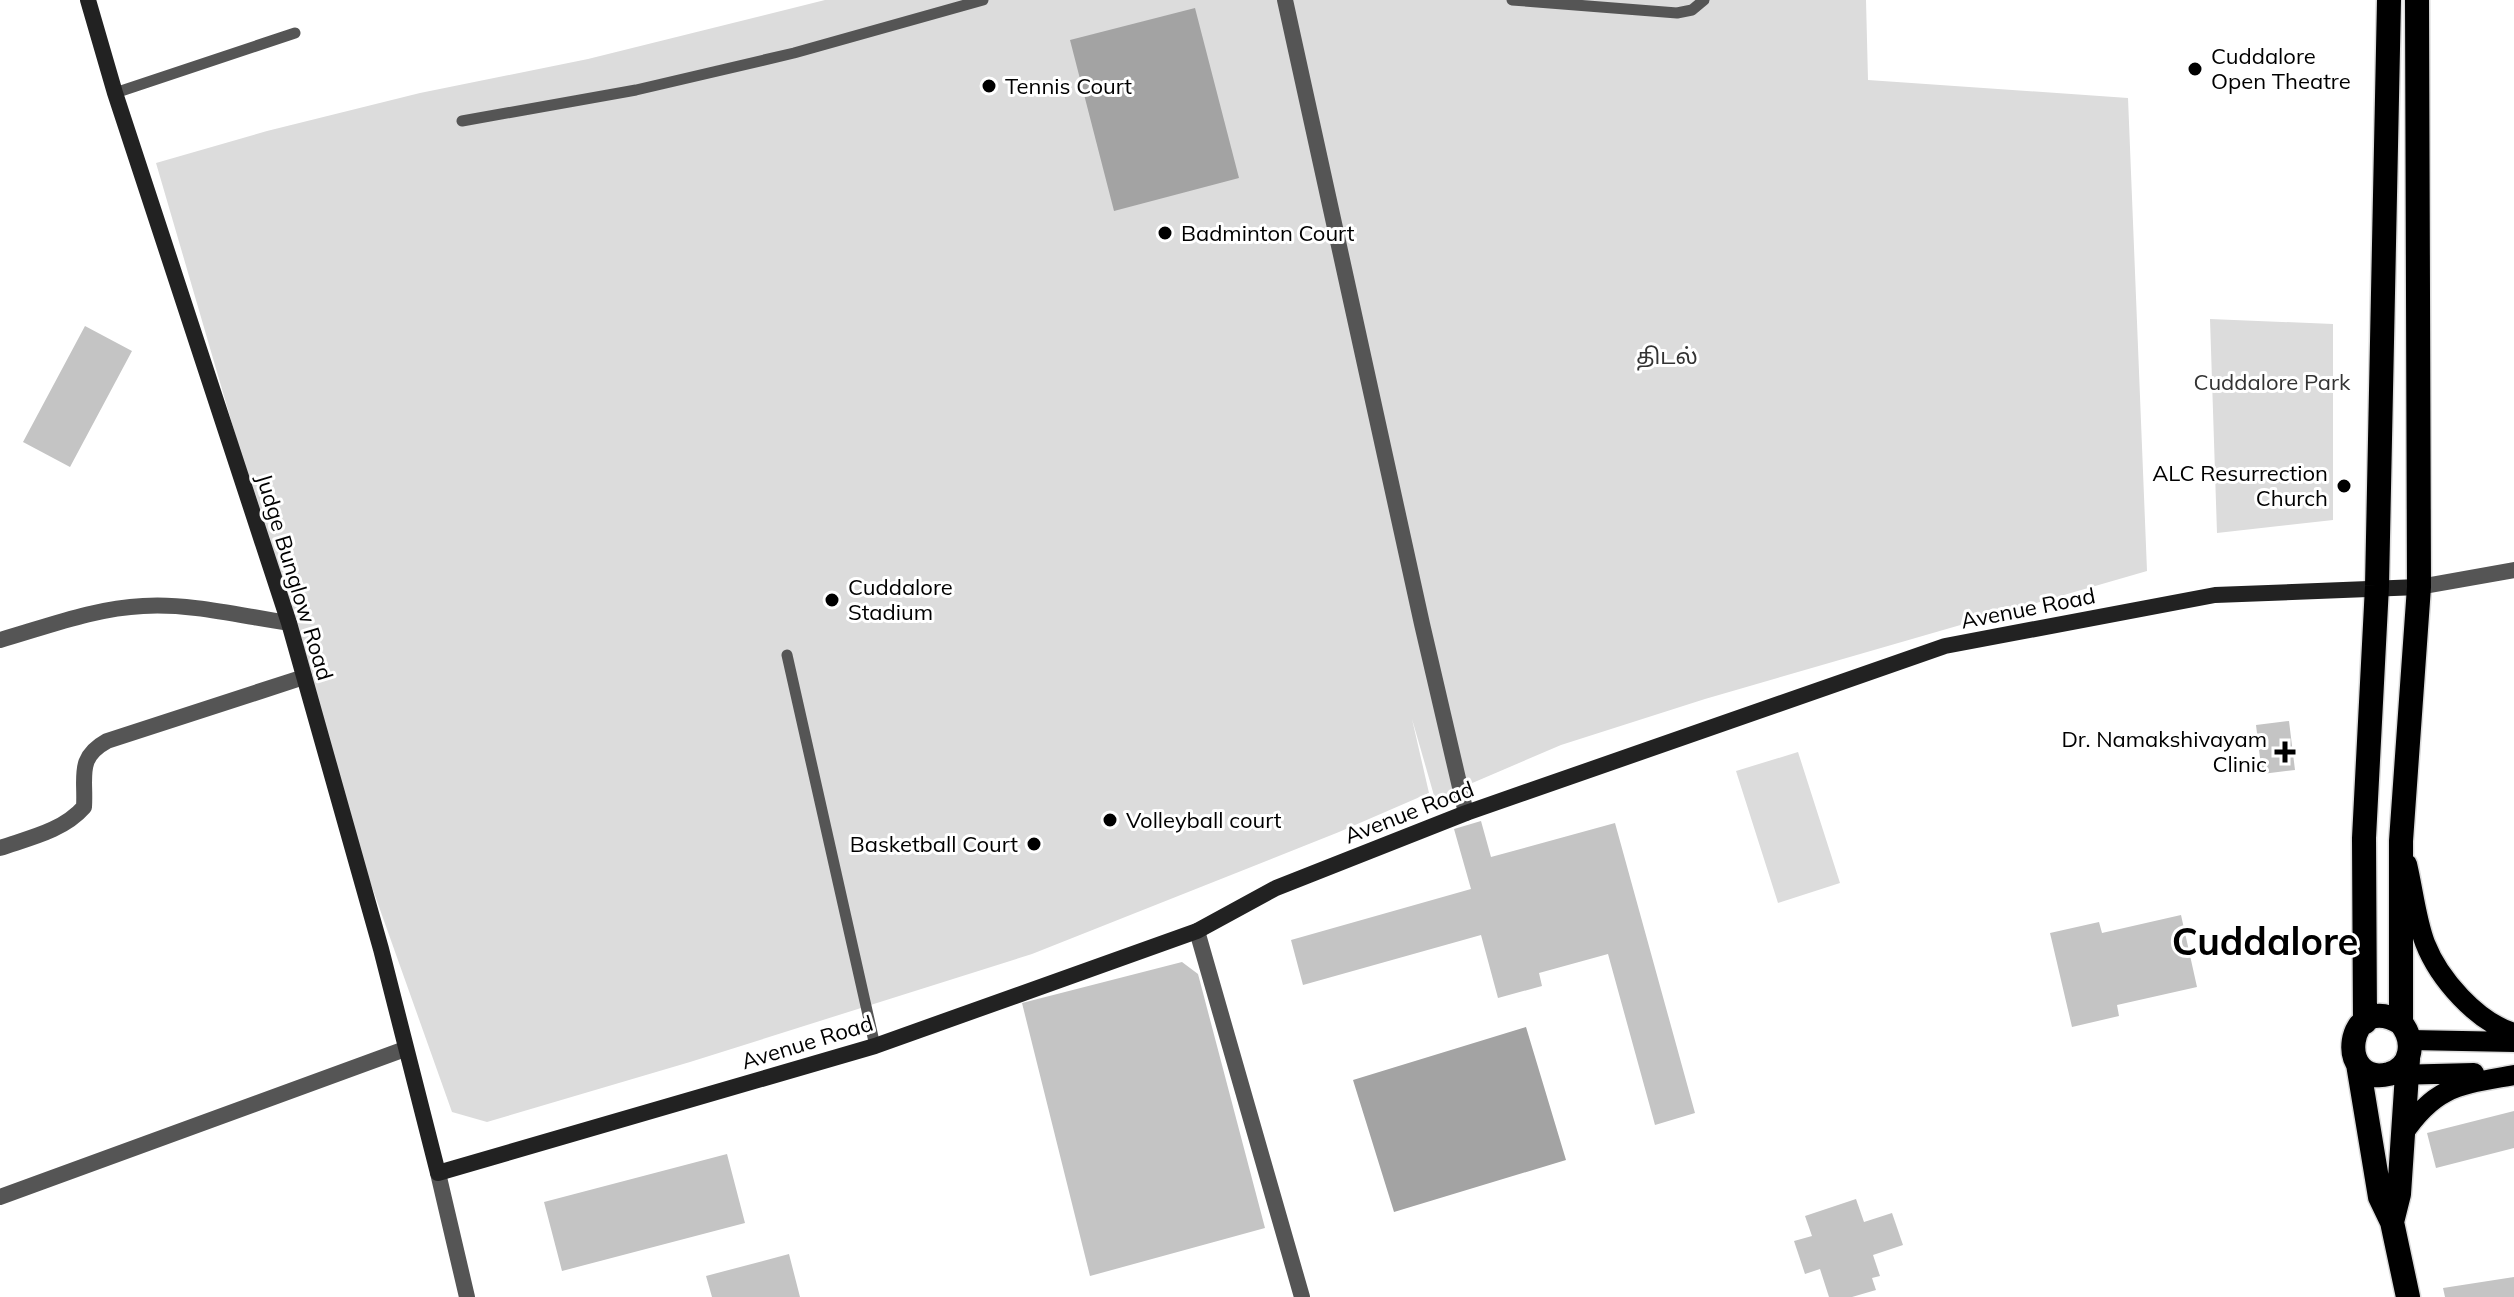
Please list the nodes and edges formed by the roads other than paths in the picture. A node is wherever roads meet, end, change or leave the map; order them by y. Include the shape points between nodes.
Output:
1 (88, 0) edge
2 (983, 0) edge
3 (1285, 0) edge
4 (1512, 0) edge
5 (1704, 0) edge
6 (2389, 0) edge
7 (2417, 0) edge
8 (1557, 2) edge
9 (295, 33) dead end
10 (115, 93) junction
11 (462, 121) dead end
12 (2514, 570) edge
13 (2377, 586) junction
14 (2419, 587) junction
15 (289, 623) junction
16 (0, 640) edge
17 (787, 655) dead end
18 (304, 677) junction
19 (1466, 813) junction
20 (2401, 841) junction
21 (0, 848) edge
22 (1197, 931) junction
23 (2365, 1022) junction
24 (2514, 1033) edge
25 (2514, 1042) edge
26 (875, 1046) junction
27 (405, 1049) junction
28 (2401, 1055) junction
29 (2358, 1064) junction
30 (2514, 1073) edge
31 (2403, 1134) junction
32 (438, 1173) junction
33 (0, 1197) edge
34 (2392, 1222) junction
35 (467, 1297) edge
36 (1302, 1297) edge
37 (2408, 1297) edge

1 - 10 street, Judge Bunglow Road
2 - 11 lane via 636,90
3 - 19 street
4 - 8 lane
5 - 8 lane via 1677,13
6 - 13 highway
7 - 14 highway
9 - 10 lane
10 - 15 street, Judge Bunglow Road
12 - 14 street
13 - 14 street, Avenue Road
13 - 19 street, Avenue Road via 2215,595 1945,646
13 - 23 highway via 2364,838
14 - 20 highway
15 - 16 street via 142,606
15 - 18 street, Judge Bunglow Road
17 - 26 lane
18 - 21 street via 94,748 83,764 84,807 74,818
18 - 27 street, Judge Bunglow Road
19 - 22 street, Avenue Road via 1276,888
20 - 24 main road via 2425,943 2449,984 2478,1015
20 - 28 highway
22 - 26 street, Avenue Road
22 - 36 street
23 - 28 highway via 2383,1016
23 - 29 highway via 2352,1046
25 - 28 main road
26 - 32 street, Avenue Road
27 - 32 street, Judge Bunglow Road
27 - 33 street
28 - 29 highway via 2365,1070
28 - 30 main road
28 - 31 highway
29 - 34 highway via 2380,1197
30 - 31 main road via 2456,1086 2416,1115
31 - 34 highway
32 - 35 street
34 - 37 highway

